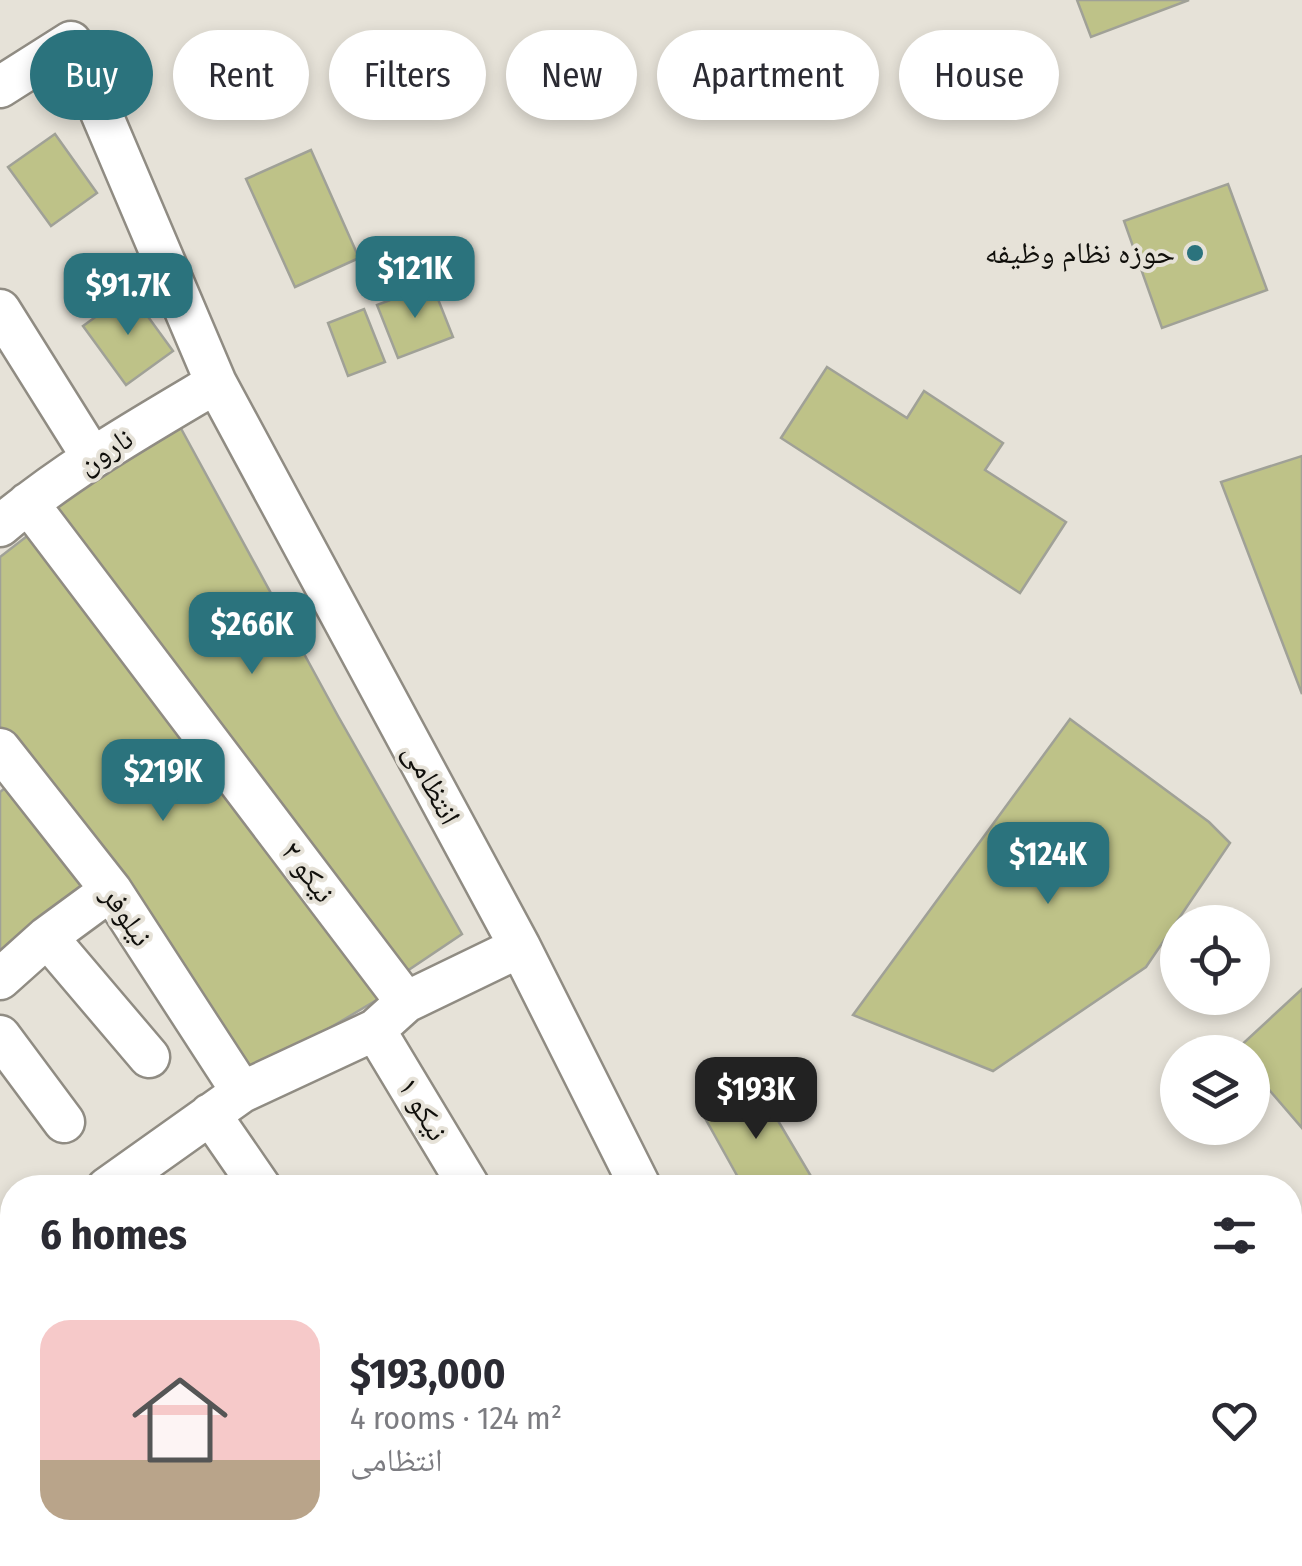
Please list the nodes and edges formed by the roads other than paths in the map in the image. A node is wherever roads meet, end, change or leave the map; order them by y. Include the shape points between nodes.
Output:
1 (0, 87) edge
2 (0, 310) edge
3 (216, 383) junction
4 (92, 457) junction
5 (14, 515) edge
6 (1, 751) edge
7 (111, 890) junction
8 (47, 937) junction
9 (520, 947) junction
10 (0, 980) edge
11 (406, 1002) junction
12 (375, 1030) junction
13 (0, 1036) edge
14 (149, 1058) dead end
15 (226, 1103) junction
16 (64, 1122) dead end
17 (125, 1175) edge
18 (256, 1175) edge
19 (462, 1175) edge
20 (634, 1175) edge

1 - 3 street, انتظامی via 71,42
2 - 4 street
3 - 4 street, نارون
3 - 9 street, انتظامی
4 - 5 street, نارون
5 - 11 street, نیکو ۲
6 - 7 street, نیلوفر
7 - 8 street
7 - 15 street, نیلوفر
8 - 10 street
8 - 14 street
9 - 11 street
9 - 20 street, انتظامی
11 - 12 street
12 - 15 street
12 - 19 street, نیکو ۱
13 - 16 street
15 - 17 street
15 - 18 street, نیلوفر

